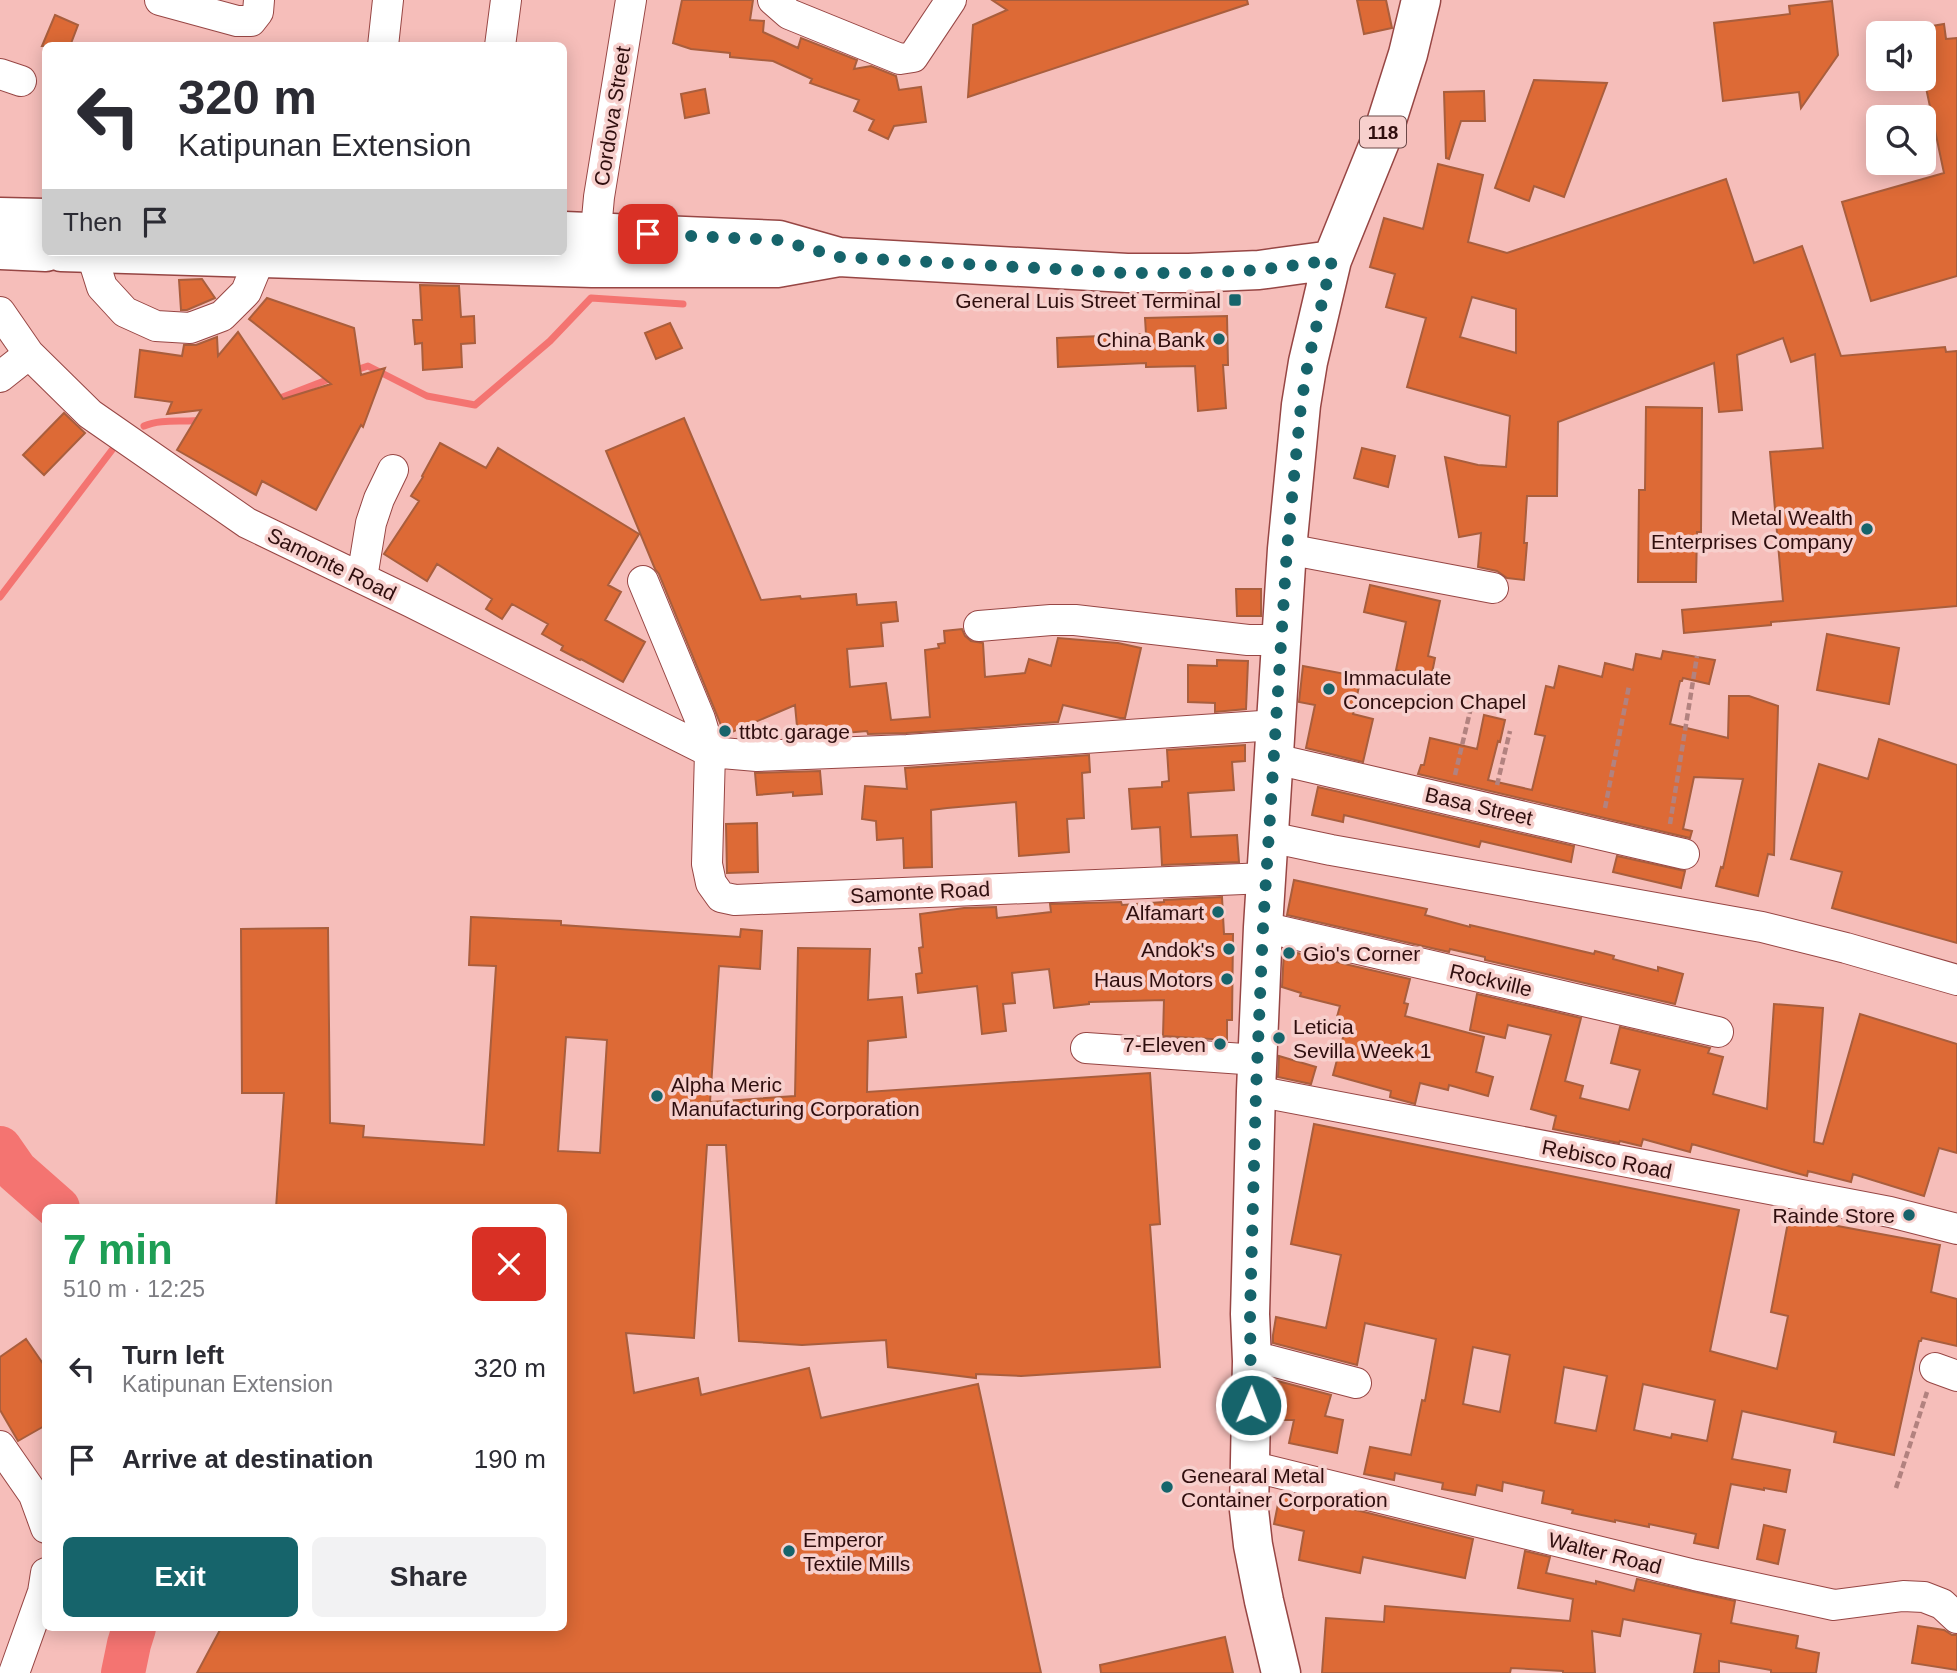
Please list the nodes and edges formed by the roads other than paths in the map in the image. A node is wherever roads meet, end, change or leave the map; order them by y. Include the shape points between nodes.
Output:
1 (160, 0) edge
2 (259, 0) edge
3 (388, 0) edge
4 (506, 0) edge
5 (631, 0) edge
6 (772, 0) edge
7 (951, 0) edge
8 (1421, 0) edge
9 (383, 42) edge
10 (501, 42) edge
11 (0, 217) edge
12 (42, 218) edge
13 (584, 243) edge
14 (0, 250) edge
15 (42, 251) edge
16 (92, 256) edge
17 (204, 256) edge
18 (260, 258) junction
19 (473, 258) edge
20 (1332, 260) junction
21 (0, 312) edge
22 (29, 354) junction
23 (0, 377) edge
24 (393, 470) dead end
25 (1287, 549) junction
26 (362, 578) junction
27 (643, 581) dead end
28 (1493, 587) dead end
29 (979, 626) dead end
30 (1282, 640) junction
31 (1275, 742) junction
32 (710, 752) junction
33 (1269, 837) junction
34 (1675, 852) road end
35 (1267, 878) junction
36 (1263, 927) junction
37 (1957, 980) edge
38 (1718, 1032) dead end
39 (1086, 1048) dead end
40 (1257, 1075) junction
41 (1957, 1229) edge
42 (1252, 1361) junction
43 (1356, 1383) dead end
44 (1, 1448) edge
45 (1250, 1466) junction
46 (42, 1517) edge
47 (42, 1595) edge
48 (1957, 1618) edge
49 (14, 1673) edge
50 (1281, 1673) edge

1 - 2 street via 237,21 251,21
3 - 9 street
4 - 10 street
5 - 13 street, Cordova Street via 599,197
6 - 7 street via 789,14 900,59 913,57
8 - 20 main road, 118 via 1385,128
11 - 12 main road
13 - 20 main road via 777,268 839,257 1189,273
14 - 15 main road
16 - 18 street via 102,287 125,312 156,326 190,328 222,316 246,292
17 - 18 main road
18 - 19 main road
20 - 25 main road, 118 via 1301,405
21 - 22 street, Samonte Road
22 - 23 street
22 - 26 street, Samonte Road via 90,414 247,523
24 - 26 street via 371,523
25 - 28 street
25 - 30 main road, 118
26 - 32 street, Samonte Road
27 - 32 street
29 - 30 street via 1075,620
30 - 31 main road, 118
31 - 32 street, Samonte Road via 757,756
31 - 33 main road, 118
31 - 34 street, Basa Street via 1449,799
32 - 35 street, Samonte Road via 708,864 711,883 721,897
33 - 35 main road, 118
33 - 37 street via 1762,927
35 - 36 main road, 118
36 - 38 street, Rockville
36 - 40 main road, 118
39 - 40 street, Rebisco Road
40 - 41 street, Rebisco Road
40 - 42 main road, 118
42 - 43 street via 1268,1360
42 - 45 main road, 118
44 - 46 street via 34,1495
45 - 48 street, Walter Road via 1720,1581 1834,1605 1924,1597 1942,1604
45 - 50 main road, 118 via 1253,1545
47 - 49 street

